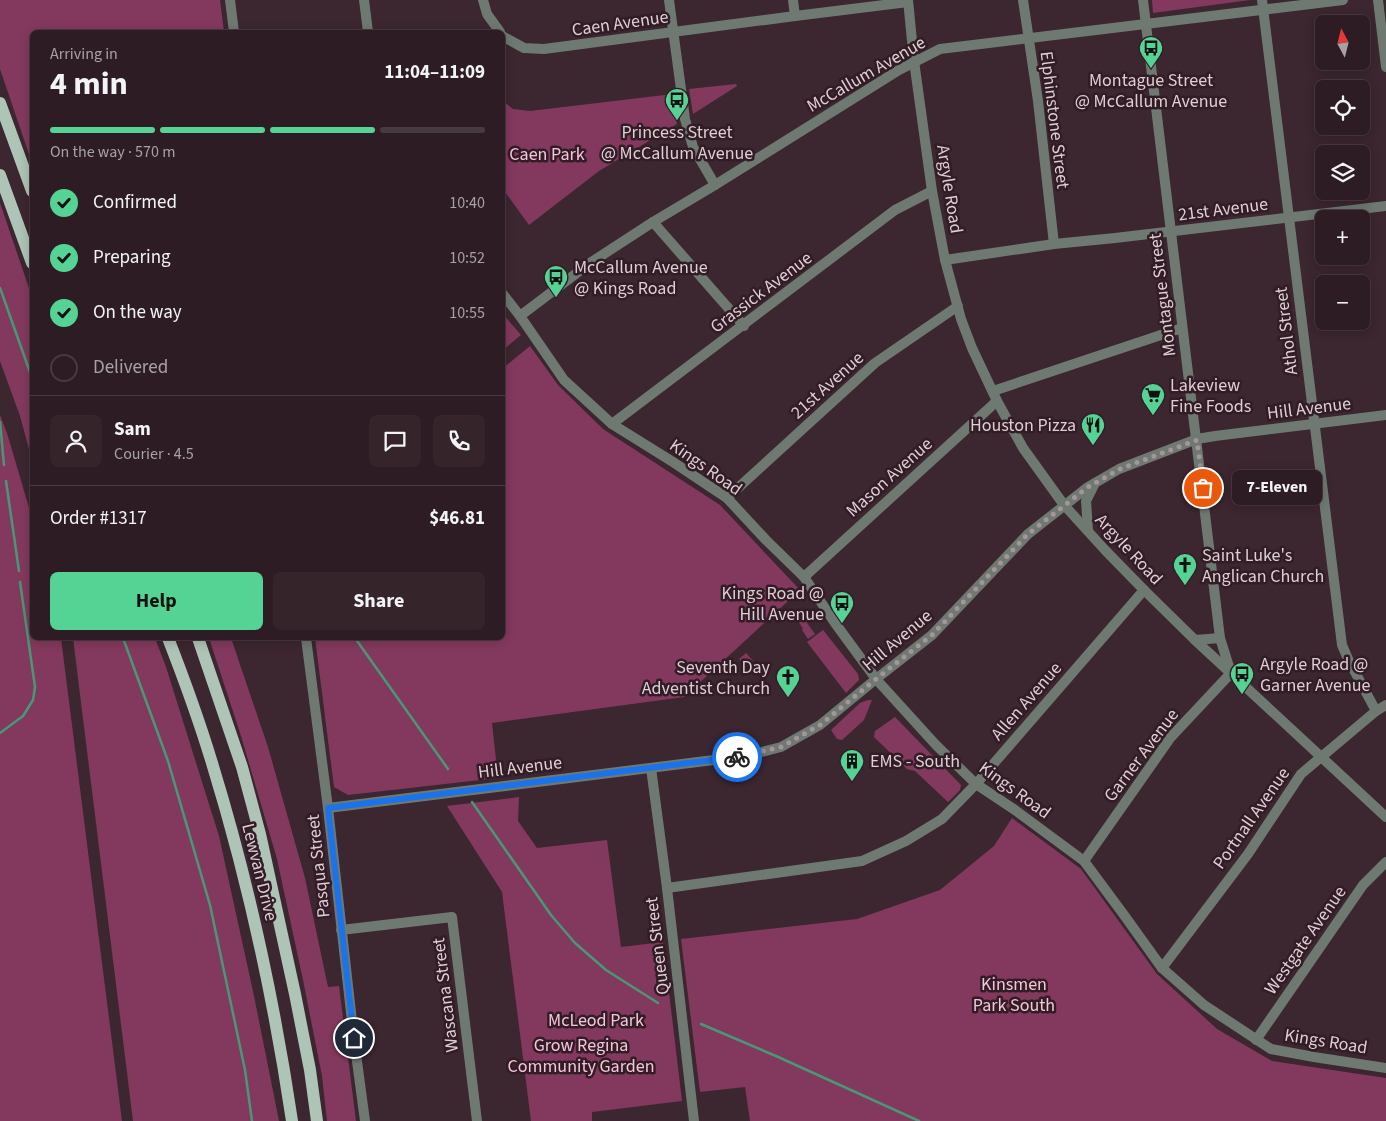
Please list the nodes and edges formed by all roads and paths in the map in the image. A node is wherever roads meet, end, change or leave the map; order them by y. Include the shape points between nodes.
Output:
1 (230, 0) edge
2 (364, 0) edge
3 (483, 0) edge
4 (670, 0) edge
5 (793, 0) edge
6 (1023, 0) edge
7 (1143, 0) edge
8 (1343, 0) edge
9 (1378, 0) edge
10 (908, 1) edge
11 (1262, 5) edge
12 (794, 16) junction
13 (1146, 24) junction
14 (234, 30) edge
15 (368, 30) edge
16 (499, 30) edge
17 (673, 32) junction
18 (505, 38) edge
19 (1028, 39) junction
20 (914, 61) junction
21 (1386, 67) edge
22 (0, 102) edge
23 (0, 175) edge
24 (30, 185) edge
25 (715, 185) junction
26 (932, 191) junction
27 (1386, 206) edge
28 (1288, 218) junction
29 (653, 222) junction
30 (1171, 232) junction
31 (1054, 244) junction
32 (30, 257) edge
33 (945, 260) junction
34 (505, 297) edge
35 (958, 306) junction
36 (520, 316) junction
37 (744, 326) junction
38 (1182, 328) junction
39 (993, 391) junction
40 (997, 401) junction
41 (1386, 415) edge
42 (612, 424) junction
43 (1314, 424) junction
44 (1197, 440) junction
45 (1095, 482) junction
46 (727, 498) junction
47 (1064, 505) junction
48 (1088, 530) junction
49 (804, 577) junction
50 (1144, 590) junction
51 (1220, 638) junction
52 (169, 640) edge
53 (199, 640) edge
54 (306, 640) edge
55 (1195, 640) junction
56 (1231, 673) junction
57 (876, 679) junction
58 (1386, 705) edge
59 (1376, 711) junction
60 (1322, 756) junction
61 (651, 768) junction
62 (976, 784) junction
63 (328, 808) junction
64 (1386, 817) edge
65 (1084, 861) junction
66 (1386, 862) edge
67 (666, 888) junction
68 (341, 930) junction
69 (1162, 968) junction
70 (1256, 1040) junction
71 (1385, 1065) edge
72 (292, 1121) edge
73 (317, 1121) edge
74 (365, 1121) edge
75 (477, 1121) edge
76 (694, 1121) edge

1 - 14 street
2 - 15 street
3 - 16 street via 487,14
4 - 17 street
5 - 12 street
6 - 19 street, Elphinstone Street
7 - 13 street, Montague Street
8 - 11 street, McCallum Avenue
9 - 21 street
10 - 12 street, Caen Avenue
10 - 20 street, Argyle Road
11 - 13 street, McCallum Avenue
11 - 28 street, Athol Street
12 - 17 street, Caen Avenue
13 - 19 street, McCallum Avenue
13 - 30 street, Montague Street
17 - 18 street, Caen Avenue via 544,49 524,48
17 - 25 street via 685,119 693,147
19 - 20 street, McCallum Avenue via 940,49
19 - 31 street, Elphinstone Street
20 - 25 street, McCallum Avenue
20 - 26 street, Argyle Road
22 - 24 main road
23 - 32 main road
25 - 29 street, McCallum Avenue
26 - 33 street, Argyle Road
26 - 37 street, Grassick Avenue via 895,210
27 - 28 street, 21st Avenue
28 - 30 street, 21st Avenue
28 - 43 street, Athol Street
29 - 36 street, McCallum Avenue via 590,263
29 - 37 street
30 - 31 street, 21st Avenue
30 - 38 street, Montague Street
31 - 33 street, 21st Avenue
33 - 35 street, Argyle Road
34 - 36 street, Kings Road
35 - 39 street, Argyle Road via 972,348
35 - 46 street, 21st Avenue via 875,362
36 - 42 street, Kings Road via 564,380
37 - 42 street, Grassick Avenue
38 - 39 street
38 - 44 street, Montague Street
39 - 40 street, Argyle Road
40 - 47 street, Argyle Road via 1023,448
40 - 49 street, Mason Avenue
41 - 43 street, Hill Avenue
42 - 46 street, Kings Road
43 - 44 street, Hill Avenue
43 - 59 street, Athol Street via 1342,645
44 - 45 street, Hill Avenue via 1120,469
44 - 51 street, Montague Street
45 - 47 street, Hill Avenue
45 - 48 street via 1086,501
46 - 49 street, Kings Road
47 - 48 street, Argyle Road
47 - 57 street, Hill Avenue via 1028,534 932,635
48 - 50 street, Argyle Road
49 - 57 street, Kings Road
50 - 55 street, Argyle Road
50 - 62 street, Allen Avenue
51 - 55 street
51 - 56 street, Montague Street
52 - 72 main road, Lewvan Drive via 212,762 236,846 272,1002
53 - 73 main road, Lewvan Drive via 242,766 260,834 295,994
54 - 63 street, Pasqua Street
55 - 56 street, Argyle Road
56 - 60 street, Argyle Road
56 - 65 street, Garner Avenue via 1171,737
57 - 61 street, Hill Avenue via 820,725 781,747 746,756
57 - 62 street, Kings Road via 929,739
58 - 59 street, Portnall Avenue
59 - 60 street, Portnall Avenue
60 - 64 street, Argyle Road
60 - 69 street, Portnall Avenue via 1302,774 1248,854
61 - 63 street, Hill Avenue
61 - 67 street, Queen Street
62 - 65 street, Kings Road
62 - 67 street, Allen Avenue via 942,819 906,841 862,861
63 - 68 street, Pasqua Street
65 - 69 street, Kings Road
66 - 70 street, Westgate Avenue via 1363,885
67 - 76 street, Queen Street
68 - 74 street, Pasqua Street
68 - 75 street, Wascana Street via 452,917
69 - 70 street, Kings Road via 1204,1005
70 - 71 street, Kings Road via 1271,1049

